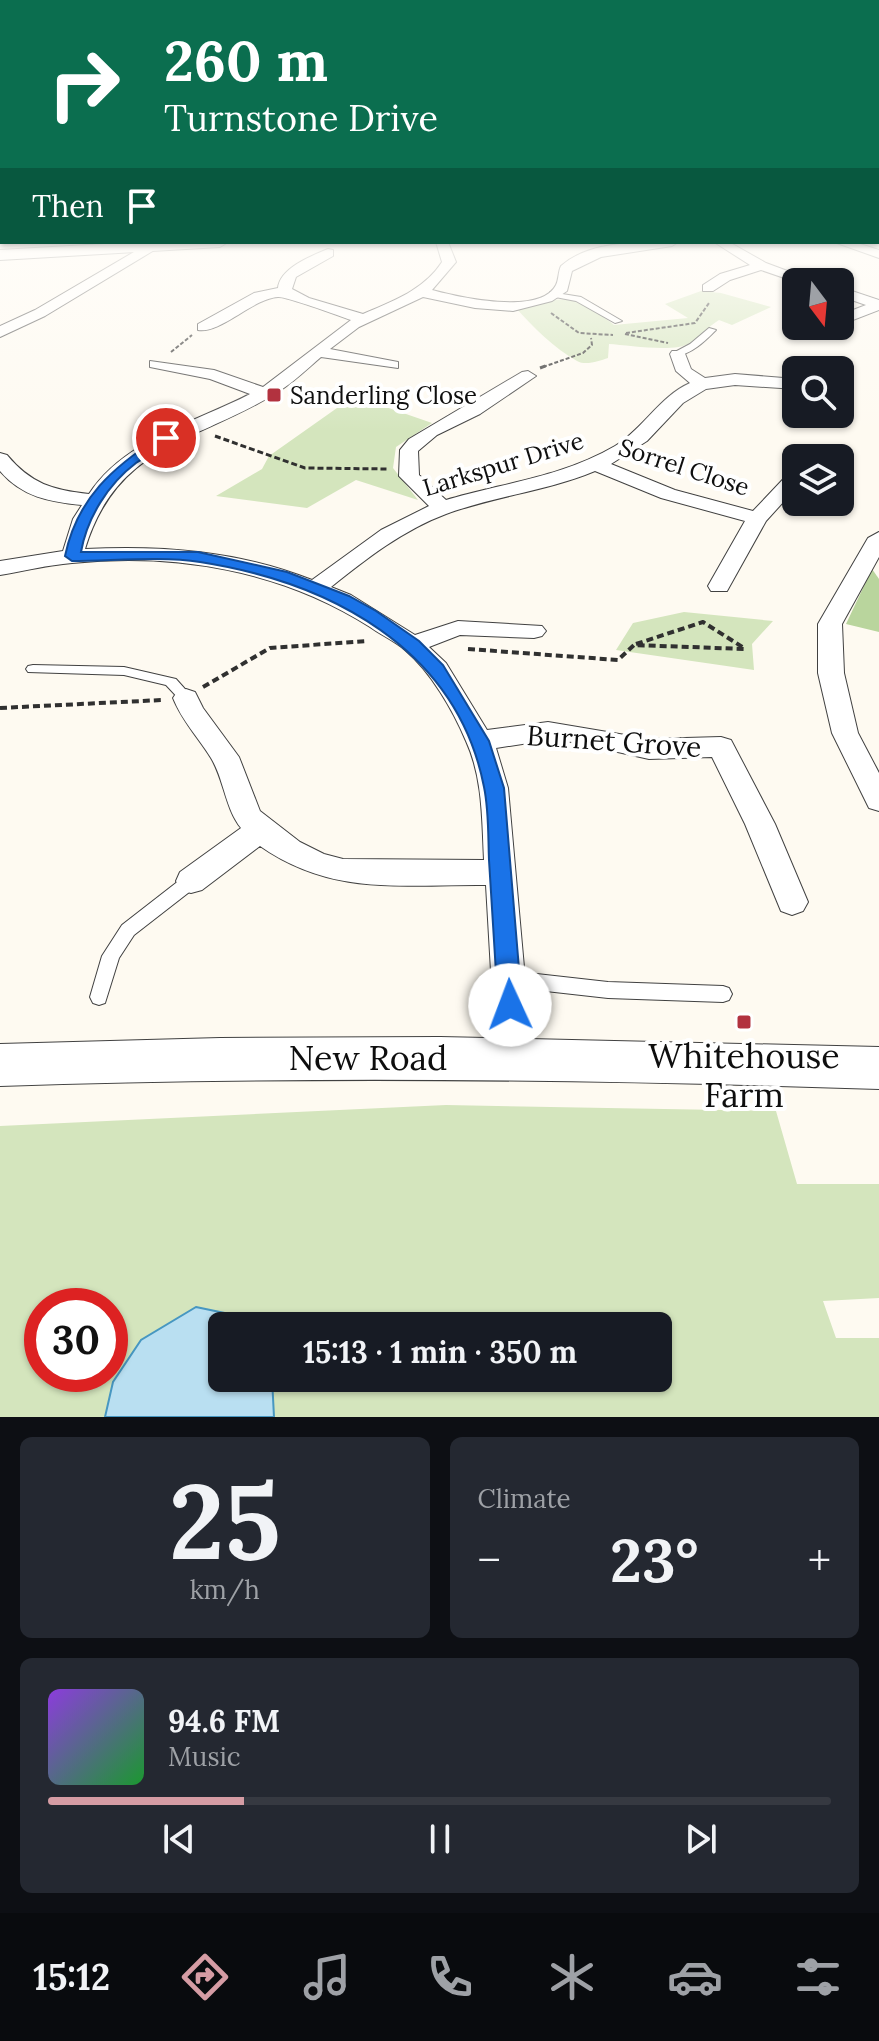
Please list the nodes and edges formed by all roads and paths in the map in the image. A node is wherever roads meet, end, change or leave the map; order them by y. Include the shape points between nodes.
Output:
1 (61, 300) edge
2 (252, 300) edge
3 (302, 300) edge
4 (404, 300) edge
5 (462, 300) edge
6 (580, 300) edge
7 (709, 300) edge
8 (871, 300) edge
9 (538, 301) joint
10 (854, 314) edge
11 (364, 319) junction
12 (618, 321) dead end
13 (203, 327) joint
14 (712, 330) dead end
15 (0, 332) edge
16 (620, 334) junction
17 (591, 338) junction
18 (673, 349) junction
19 (317, 351) junction
20 (156, 364) joint
21 (392, 365) dead end
22 (528, 376) joint
23 (782, 383) edge
24 (702, 384) junction
25 (264, 393) junction
26 (190, 428) junction
27 (0, 459) edge
28 (595, 464) junction
29 (407, 468) junction
30 (782, 492) edge
31 (93, 500) junction
32 (442, 508) junction
33 (757, 518) junction
34 (879, 538) edge
35 (72, 556) junction
36 (0, 568) edge
37 (719, 586) dead end
38 (316, 588) junction
39 (534, 631) dead end
40 (413, 644) junction
41 (634, 645) junction
42 (465, 649) dead end
43 (33, 669) dead end
44 (186, 698) junction
45 (0, 708) edge
46 (480, 741) junction
47 (879, 800) edge
48 (260, 830) junction
49 (501, 873) junction
50 (191, 881) joint
51 (792, 902) dead end
52 (510, 979) junction
53 (723, 994) dead end
54 (99, 997) dead end
55 (514, 1057) junction
56 (0, 1065) edge
57 (879, 1068) edge

1 - 15 street
2 - 13 street
3 - 11 street
4 - 11 street
5 - 9 street via 491,306
6 - 12 lane
7 - 16 path via 695,323
8 - 10 street via 875,306
9 - 17 path via 569,329
11 - 19 street
13 - 20 path
14 - 18 lane via 693,346
16 - 17 path
16 - 18 path
17 - 22 path via 592,345 583,353
18 - 24 street via 684,371
19 - 21 street
19 - 25 street
20 - 25 street via 214,375
22 - 29 street via 416,439
23 - 24 street, Larkspur Drive via 741,379
24 - 28 street, Larkspur Drive via 679,395 645,433
25 - 26 street
26 - 29 path via 305,468
26 - 31 street via 129,462
27 - 31 street via 19,482 39,494
28 - 32 street, Larkspur Drive via 528,488
28 - 33 street, Sorrel Close via 668,494
29 - 32 street via 416,485
30 - 33 street, Sorrel Close
31 - 35 street
32 - 38 street, Larkspur Drive via 383,537
33 - 37 street, Sorrel Close
34 - 47 street via 830,624 831,673 845,733
35 - 36 street
35 - 38 street via 198,557
38 - 40 street
39 - 40 street via 458,628
40 - 44 path via 371,641 270,648
40 - 46 street via 437,669
41 - 41 path via 703,622 746,649 648,645
41 - 42 path via 618,660
43 - 44 lane via 124,671 171,682
44 - 45 path
44 - 48 street via 225,757 248,817
46 - 49 street via 494,788
46 - 51 street, Burnet Grove via 548,731 649,749 721,747
48 - 49 street via 316,864 343,871
48 - 50 street
49 - 52 street
50 - 54 lane via 128,930 111,956
52 - 53 lane via 608,990
52 - 55 street
55 - 56 street, New Road via 304,1056
55 - 57 street, New Road

